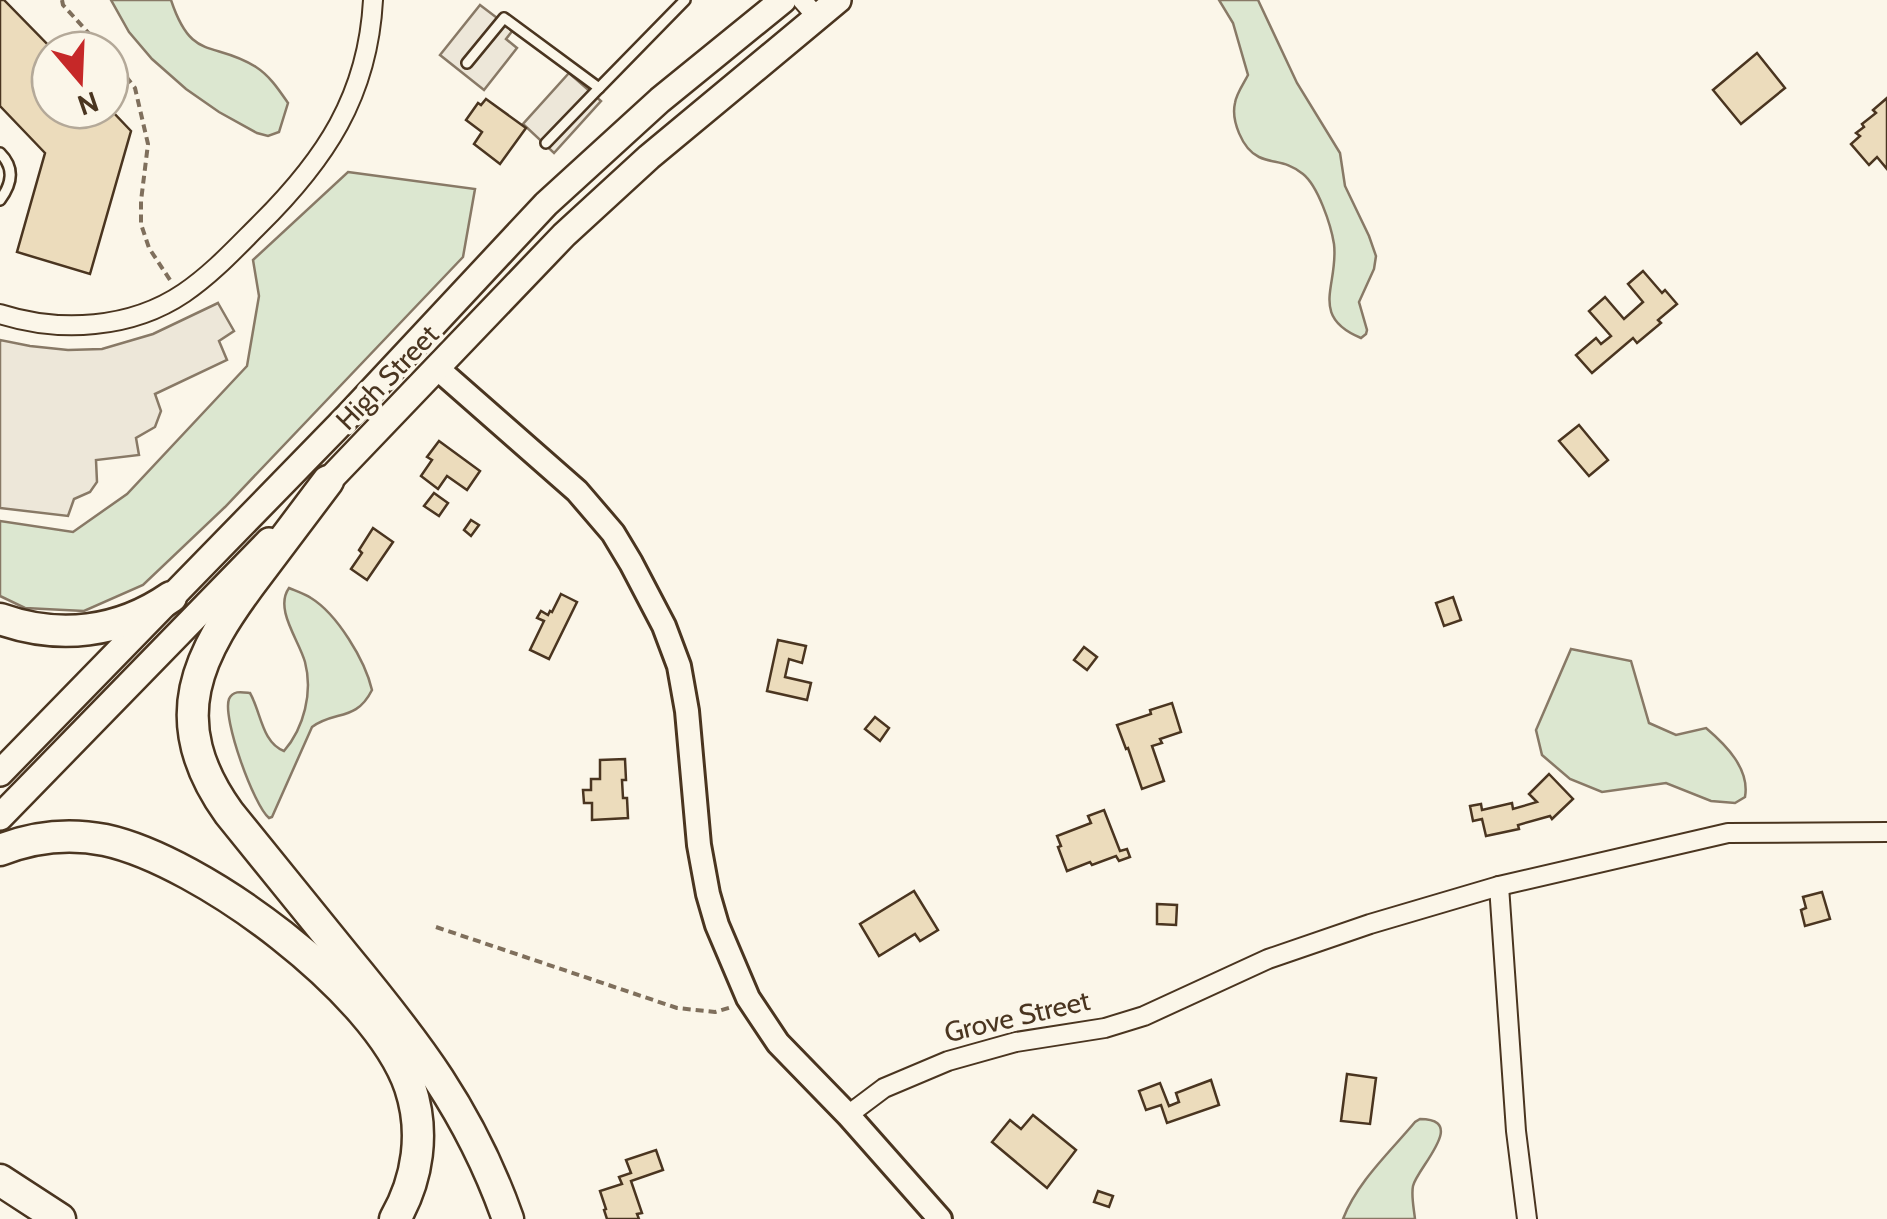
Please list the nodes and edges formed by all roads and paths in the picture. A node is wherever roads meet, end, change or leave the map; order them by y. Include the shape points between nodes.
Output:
1 (62, 0) edge
2 (373, 0) edge
3 (685, 0) edge
4 (783, 0) edge
5 (838, 0) edge
6 (809, 8) edge
7 (86, 30) edge
8 (467, 63) dead end
9 (130, 83) edge
10 (599, 88) junction
11 (546, 143) dead end
12 (0, 153) edge
13 (0, 200) edge
14 (181, 295) junction
15 (0, 314) edge
16 (438, 368) junction
17 (328, 481) junction
18 (171, 597) junction
19 (0, 620) edge
20 (0, 774) edge
21 (0, 816) edge
22 (1887, 832) edge
23 (0, 850) edge
24 (1499, 886) junction
25 (436, 927) dead end
26 (748, 998) junction
27 (848, 1115) junction
28 (0, 1180) edge
29 (60, 1219) edge
30 (395, 1219) edge
31 (508, 1219) edge
32 (940, 1219) edge
33 (1527, 1219) edge

1 - 7 path
2 - 14 street via 356,91 325,149 284,201
3 - 10 lane
4 - 18 main road, High Street via 572,179
5 - 6 main road, High Street
6 - 16 main road, High Street via 552,247
8 - 10 lane via 504,18
9 - 14 path via 148,144 144,236
10 - 11 lane
12 - 13 lane via 11,172
14 - 15 street via 98,324 49,326
16 - 17 main road, High Street
16 - 26 street via 593,507 664,626 688,711 708,894
17 - 21 main road, High Street
17 - 31 highway via 232,608 204,658 193,703 198,748 229,813 449,1092
18 - 19 highway via 132,618 76,632
18 - 20 main road, High Street
22 - 24 street, Grove Street via 1728,832
23 - 30 highway via 69,837 136,850 235,902 324,974 386,1042 412,1092 416,1161
24 - 27 street, Grove Street via 1268,959 1144,1016 948,1060 884,1088
24 - 33 street
25 - 26 path via 677,1008 714,1012
26 - 27 street via 778,1043
27 - 32 street
28 - 29 highway

